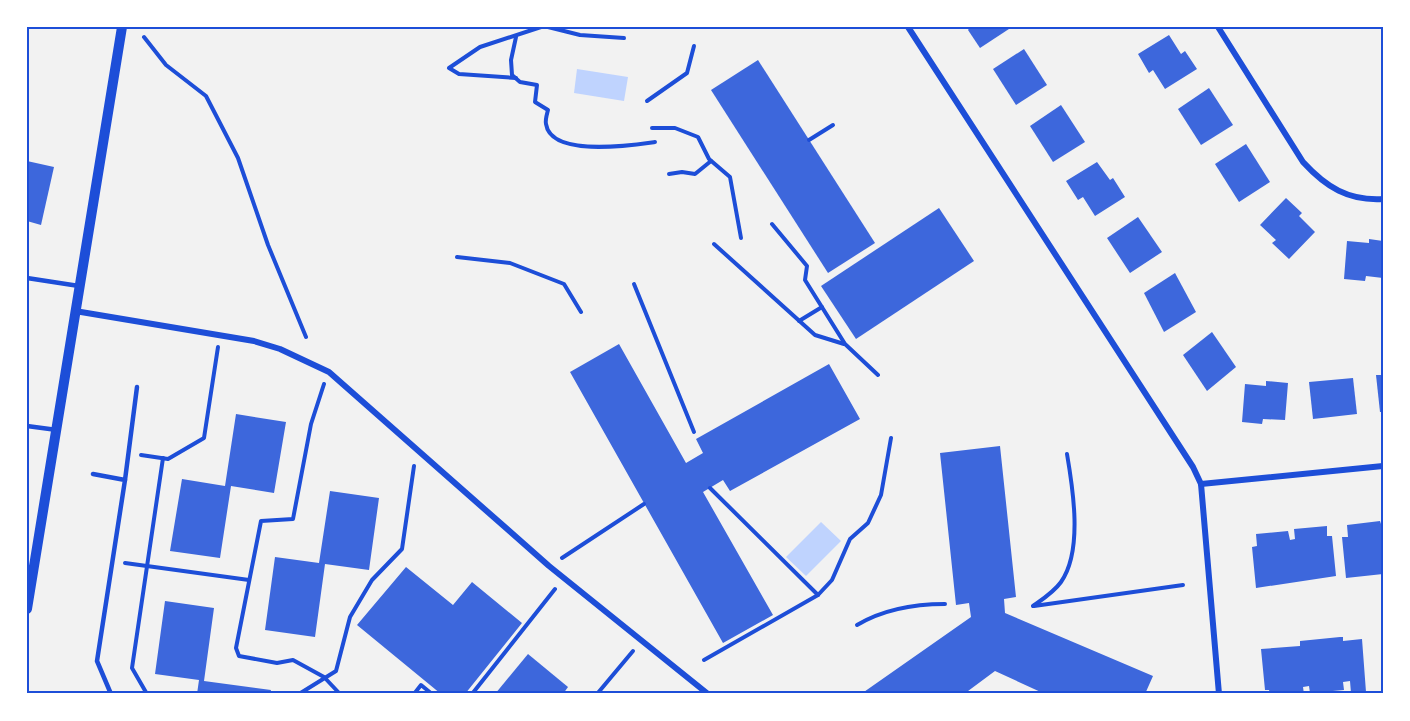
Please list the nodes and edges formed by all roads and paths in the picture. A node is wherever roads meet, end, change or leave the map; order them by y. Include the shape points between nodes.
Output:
1 (122, 27) edge
2 (541, 27) edge
3 (548, 27) edge
4 (908, 27) edge
5 (1218, 27) edge
6 (144, 37) dead end
7 (516, 37) junction
8 (624, 38) dead end
9 (694, 46) dead end
10 (516, 78) junction
11 (647, 101) dead end
12 (833, 125) dead end
13 (652, 128) dead end
14 (809, 140) dead end
15 (655, 142) dead end
16 (711, 161) junction
17 (669, 174) dead end
18 (1383, 199) edge
19 (772, 224) dead end
20 (741, 238) dead end
21 (714, 244) dead end
22 (457, 256) dead end
23 (27, 278) edge
24 (634, 284) dead end
25 (79, 286) junction
26 (822, 307) junction
27 (75, 310) junction
28 (581, 312) dead end
29 (799, 321) junction
30 (27, 334) edge
31 (220, 336) junction
32 (306, 337) dead end
33 (27, 340) edge
34 (845, 344) junction
35 (329, 372) junction
36 (878, 375) dead end
37 (137, 387) dead end
38 (27, 426) edge
39 (57, 430) junction
40 (694, 432) dead end
41 (891, 438) dead end
42 (417, 450) junction
43 (129, 453) junction
44 (1067, 454) dead end
45 (164, 458) junction
46 (1383, 466) edge
47 (93, 474) dead end
48 (125, 480) junction
49 (1201, 484) junction
50 (710, 488) dead end
51 (644, 504) dead end
52 (113, 561) junction
53 (147, 566) junction
54 (549, 566) junction
55 (564, 578) junction
56 (249, 580) junction
57 (1183, 585) dead end
58 (818, 595) junction
59 (945, 604) dead end
60 (27, 609) edge
61 (857, 625) dead end
62 (642, 641) junction
63 (704, 660) dead end
64 (324, 677) junction
65 (111, 694) edge
66 (147, 694) edge
67 (299, 694) edge
68 (340, 694) edge
69 (414, 694) edge
70 (432, 694) edge
71 (472, 694) edge
72 (597, 694) edge
73 (708, 694) edge
74 (1219, 694) edge

1 - 25 street
2 - 7 path
3 - 8 path via 580,35
4 - 49 street via 1120,352
5 - 18 street via 1317,178 1352,197
6 - 32 path via 166,65 206,96 238,158
7 - 10 path via 511,60 512,75
7 - 10 path via 480,47 450,68 459,74
9 - 11 path via 687,73
10 - 15 path via 537,85 535,102 548,110 546,124 550,134 564,142 596,149
12 - 14 path
13 - 16 path via 675,128 698,137
16 - 17 path via 695,174
16 - 20 path via 730,177
19 - 26 path via 807,266 805,280
21 - 29 path
22 - 28 path via 510,263 564,284
23 - 25 lane
24 - 40 path
25 - 27 street
26 - 29 path
26 - 34 path
27 - 31 street
27 - 39 street
29 - 34 path via 815,336
30 - 33 path
31 - 35 street via 280,349
31 - 45 path via 204,438
34 - 36 path
35 - 42 street
35 - 56 path via 311,424 293,519 261,521
37 - 43 lane
38 - 39 lane
39 - 60 street
41 - 58 path via 882,495 868,523 850,538 832,580
42 - 54 street
42 - 64 path via 402,549 372,580 350,617 336,671
43 - 45 path
43 - 48 lane
44 - 57 path via 1076,501 1069,560 1061,582 1033,606
45 - 53 path
46 - 49 street
47 - 48 lane
48 - 52 lane
49 - 74 street
50 - 58 path
51 - 54 path
52 - 53 path
52 - 65 lane via 97,661
53 - 56 path
53 - 66 path via 132,668
54 - 55 street
55 - 62 street
55 - 71 path
56 - 64 path via 236,648 239,656 276,663 293,660
58 - 63 path
59 - 61 path via 901,608
62 - 72 path
62 - 73 street
64 - 67 path
64 - 68 path
69 - 70 path via 421,685

